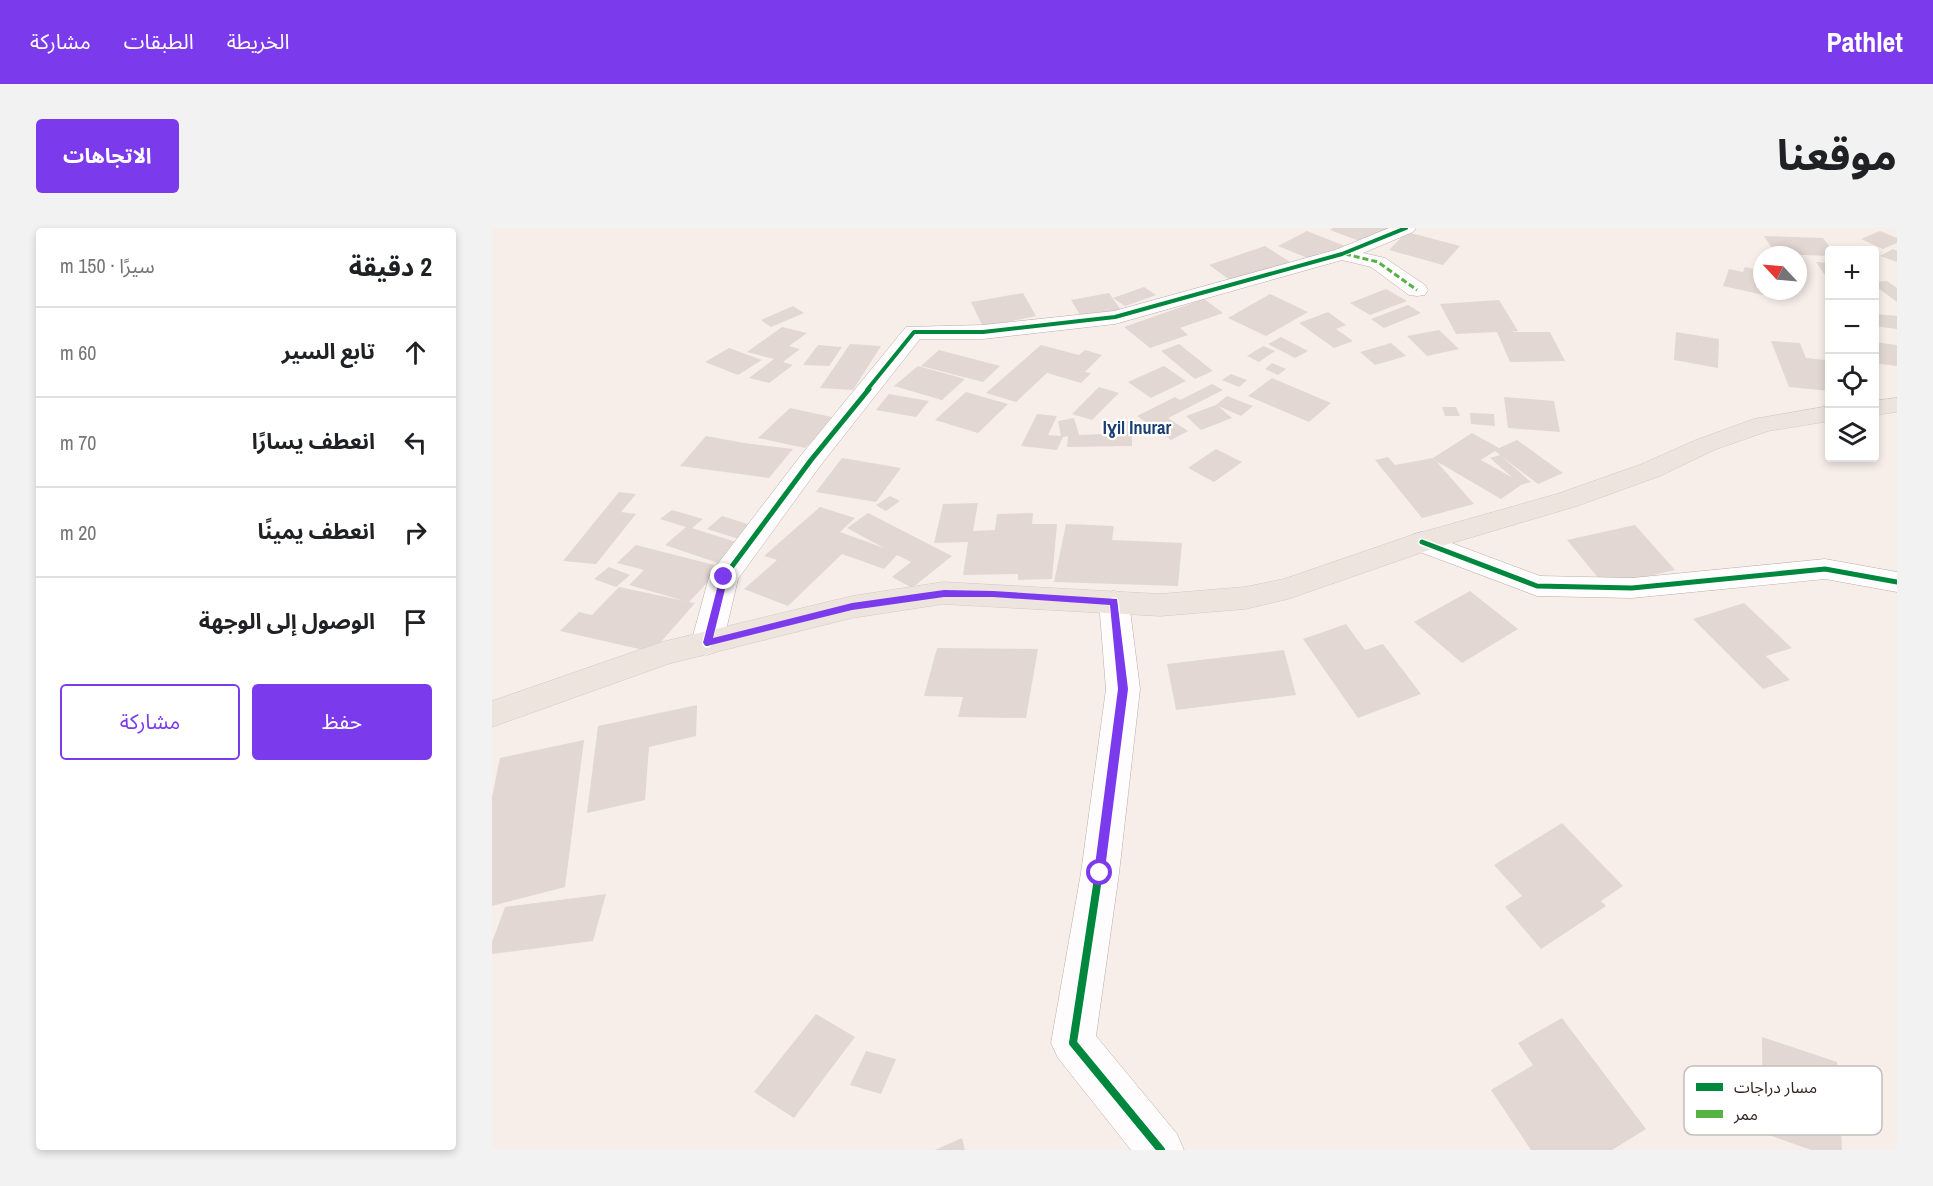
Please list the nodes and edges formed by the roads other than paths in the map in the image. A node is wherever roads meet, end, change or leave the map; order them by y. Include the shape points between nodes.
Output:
1 (1407, 228) edge
2 (1342, 254) junction
3 (1417, 290) dead end
4 (1897, 405) edge
5 (1879, 407) edge
6 (1825, 414) edge
7 (1422, 542) junction
8 (1897, 582) edge
9 (1114, 602) junction
10 (707, 643) junction
11 (492, 714) edge
12 (1161, 1150) edge

1 - 2 street
2 - 3 street via 1377,262
2 - 10 street via 1115,317 983,332 914,332 724,577
4 - 5 main road
6 - 7 main road via 1763,424 1567,500
7 - 8 street via 1537,586 1632,588 1825,569
7 - 9 main road via 1298,586 1245,598 1160,605
9 - 10 main road via 944,593 852,606
9 - 12 street via 1123,689 1073,1043
10 - 11 main road via 662,654

